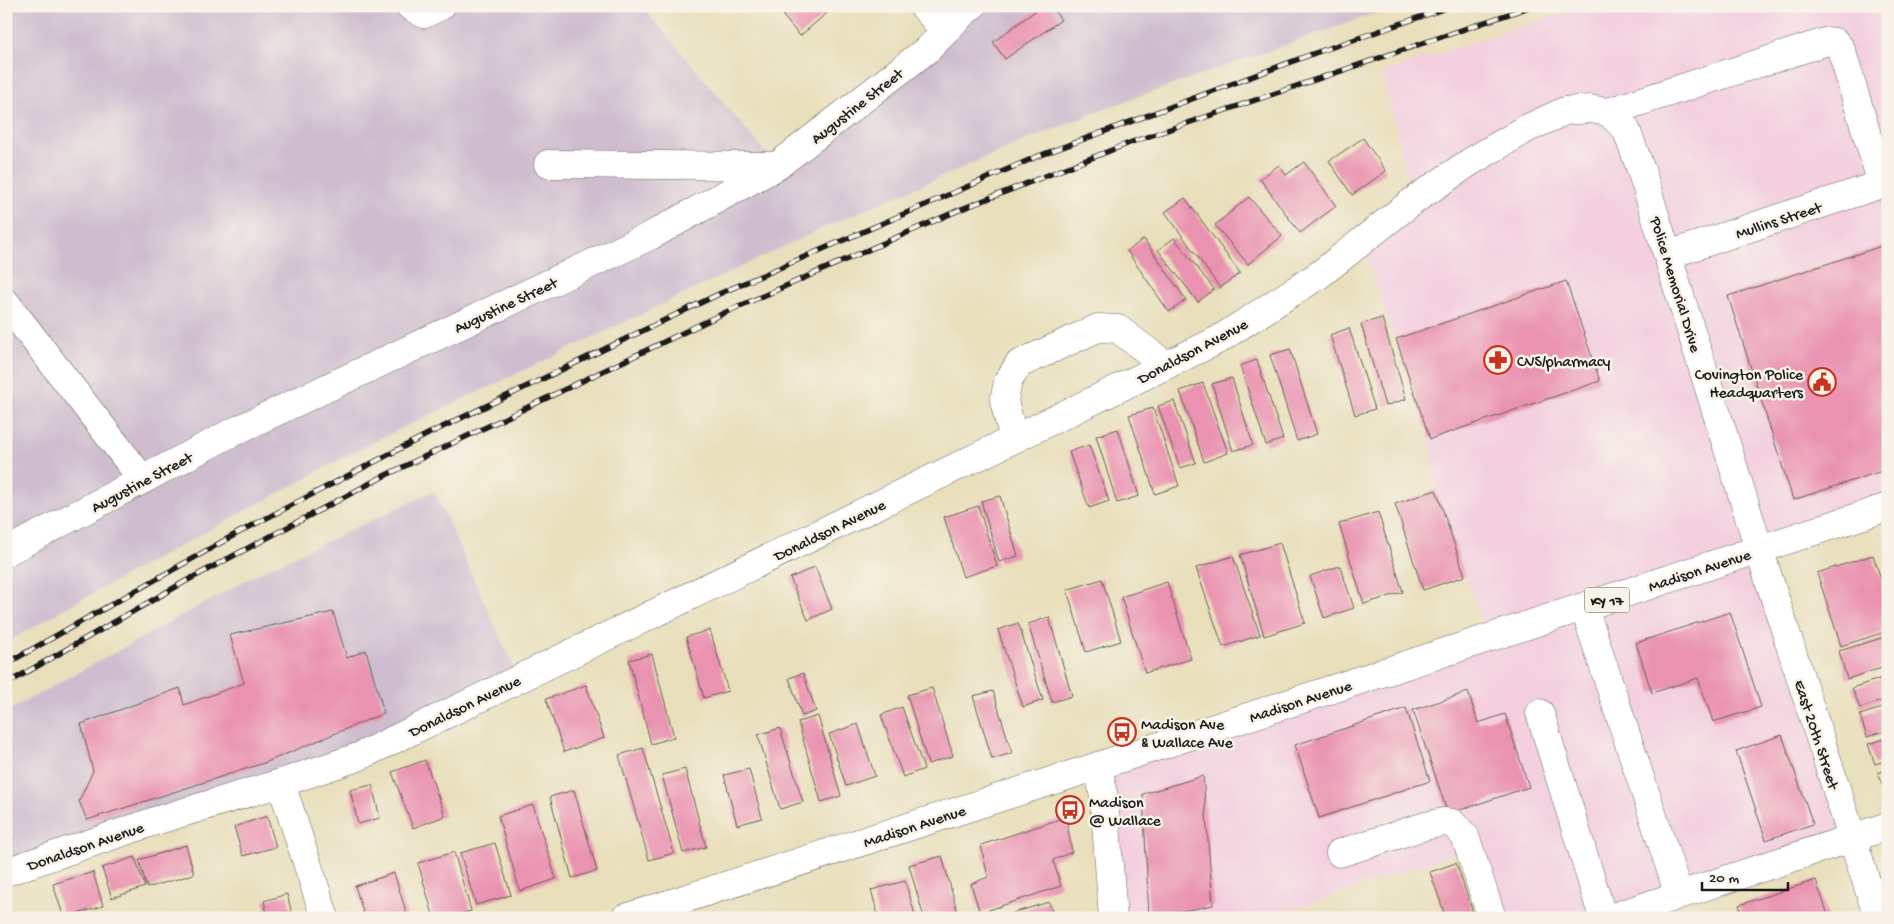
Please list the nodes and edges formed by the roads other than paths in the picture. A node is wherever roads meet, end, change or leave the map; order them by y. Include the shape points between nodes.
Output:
1 (923, 6) edge
2 (972, 6) edge
3 (945, 31) junction
4 (1608, 112) junction
5 (548, 164) dead end
6 (778, 166) junction
7 (1885, 183) edge
8 (1668, 255) junction
9 (6, 303) edge
10 (1166, 365) junction
11 (1014, 439) junction
12 (143, 480) junction
13 (1888, 507) edge
14 (1759, 550) junction
15 (6, 552) edge
16 (1584, 607) junction
17 (1540, 712) dead end
18 (1098, 766) junction
19 (281, 783) junction
20 (1888, 826) edge
21 (1851, 838) junction
22 (1340, 853) dead end
23 (6, 872) edge
24 (1679, 895) junction
25 (325, 918) edge
26 (625, 918) edge
27 (1114, 918) edge
28 (1492, 918) edge
29 (1603, 918) edge
30 (1610, 918) edge
31 (1878, 918) edge

1 - 3 street
2 - 3 street, Augustine Street
3 - 6 street, Augustine Street via 928,48
4 - 7 street via 1828,41 1835,42
4 - 8 street, Police Memorial Drive via 1626,129
4 - 10 street, Donaldson Avenue via 1590,109 1565,111 1528,128 1413,201 1319,275 1218,340
5 - 6 street
6 - 12 street, Augustine Street via 650,236 231,433
7 - 8 street, Mullins Street
8 - 14 street, Police Memorial Drive
9 - 12 street
10 - 11 street, Donaldson Avenue
10 - 11 street via 1118,329 1098,328 1019,364 1008,381 1004,401
11 - 19 street, Donaldson Avenue via 358,757
12 - 15 street, Augustine Street
13 - 14 street, Madison Avenue / KY 17
14 - 16 street, Madison Avenue / KY 17
14 - 21 street, East 20th Street
16 - 18 street, Madison Avenue / KY 17
16 - 24 street
17 - 29 street
18 - 26 street, Madison Avenue / KY 17
18 - 27 street via 1104,797
19 - 23 street, Donaldson Avenue via 155,821
19 - 25 street
20 - 21 street
21 - 24 street
21 - 31 street, East 20th Street
22 - 28 street via 1425,826 1452,822 1465,836
24 - 30 street

